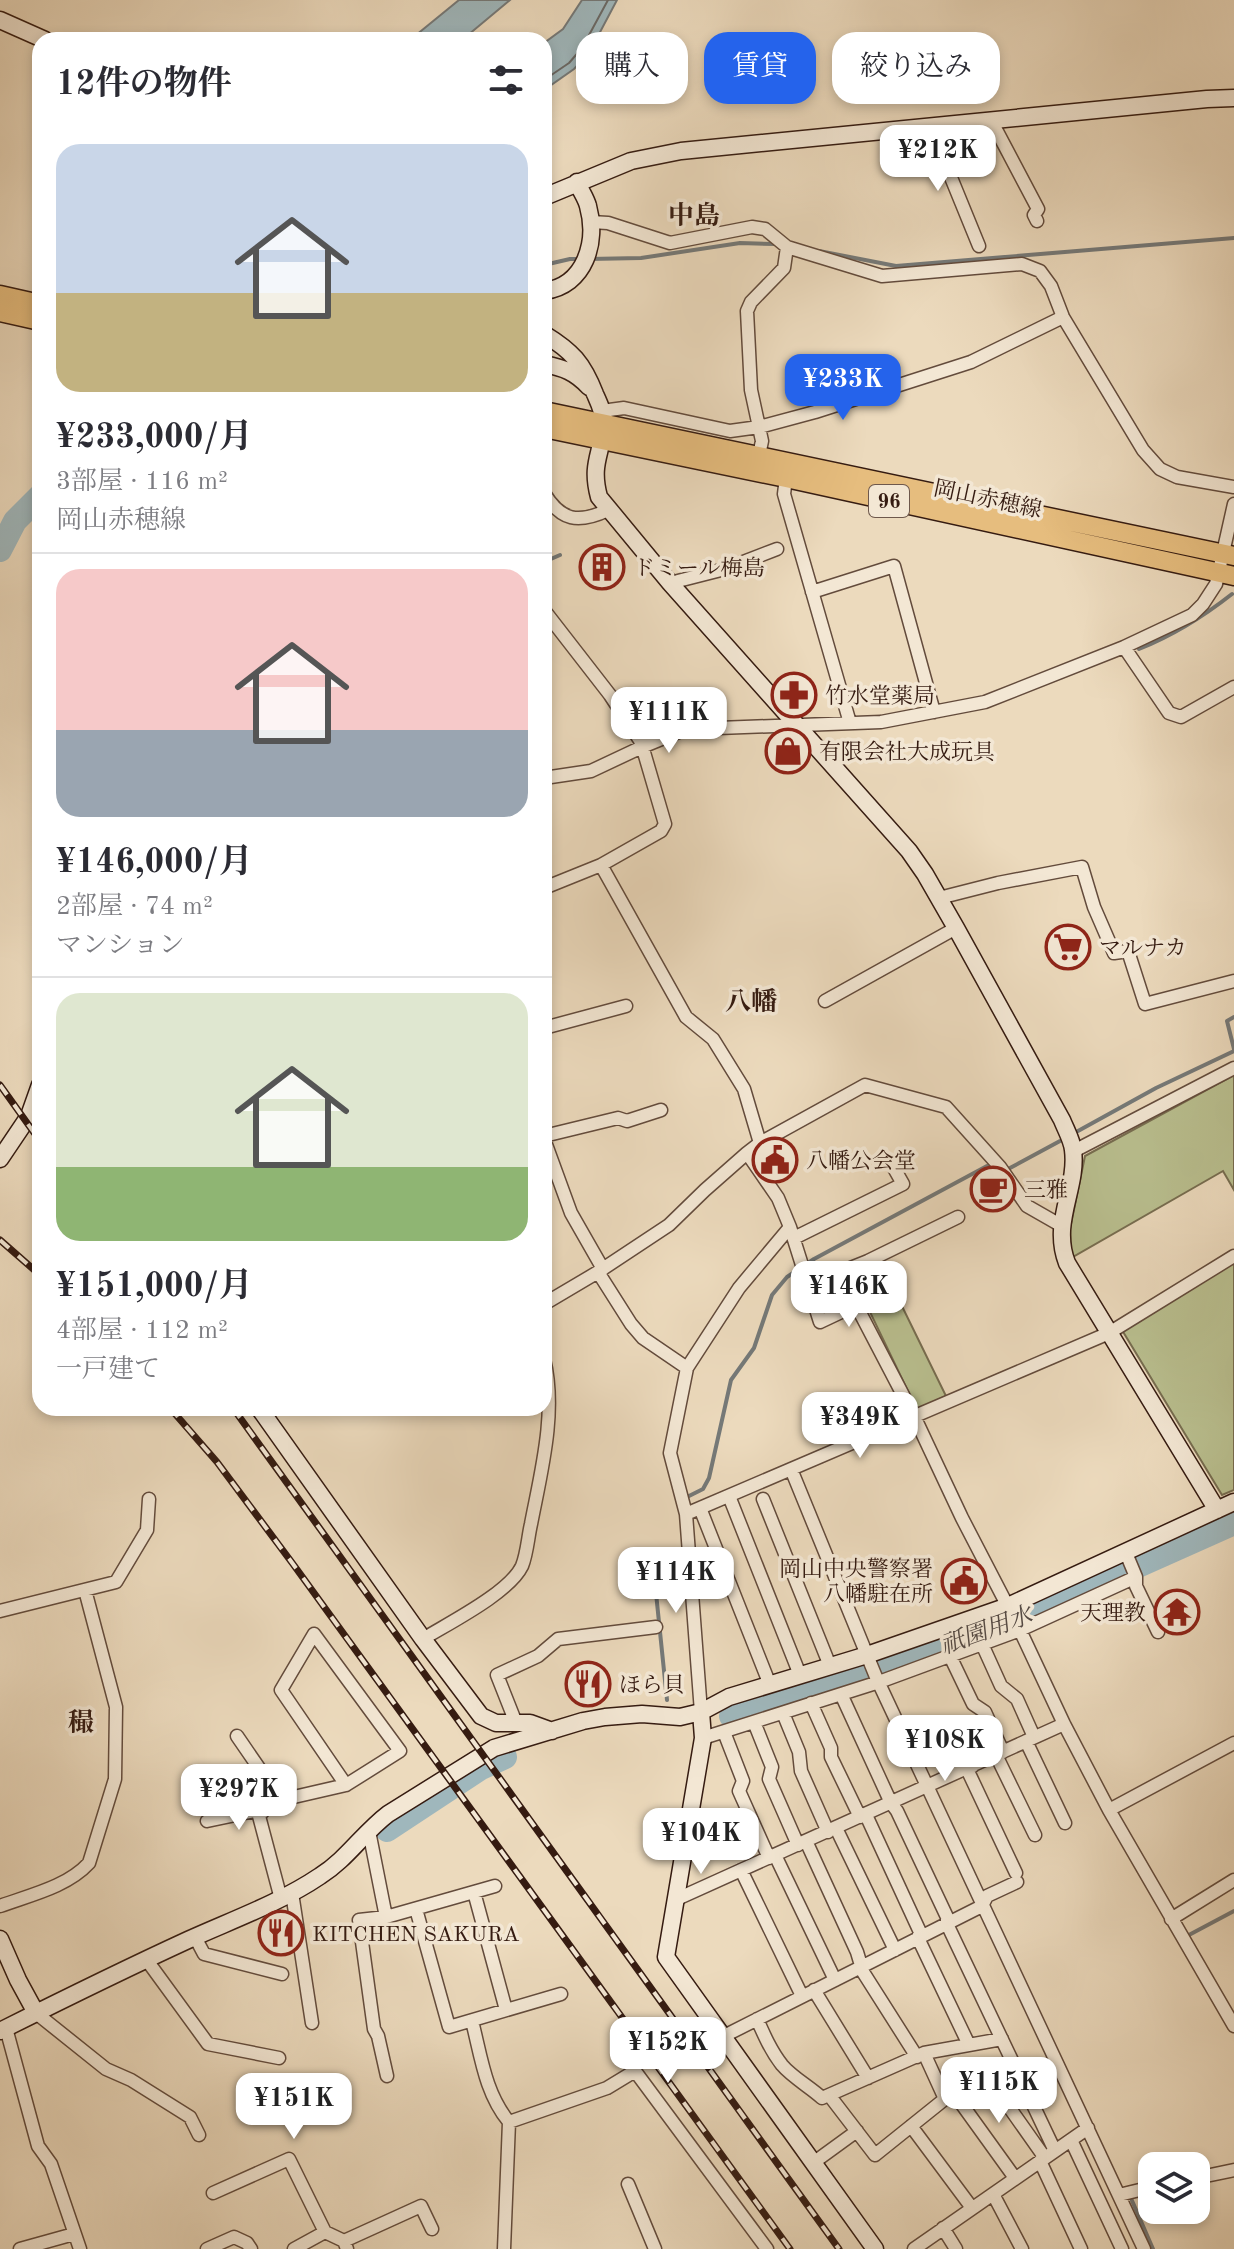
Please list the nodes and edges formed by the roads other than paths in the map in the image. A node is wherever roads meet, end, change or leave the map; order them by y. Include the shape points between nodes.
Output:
1 (0, 20) edge
2 (32, 34) edge
3 (1234, 98) edge
4 (991, 120) junction
5 (930, 126) junction
6 (577, 182) junction
7 (552, 193) edge
8 (1037, 221) dead end
9 (591, 226) junction
10 (979, 246) dead end
11 (787, 247) junction
12 (552, 288) edge
13 (0, 295) edge
14 (32, 302) edge
15 (0, 312) edge
16 (1063, 317) junction
17 (32, 319) edge
18 (552, 339) edge
19 (552, 366) edge
20 (595, 394) junction
21 (552, 413) edge
22 (602, 425) junction
23 (759, 427) junction
24 (552, 428) edge
25 (759, 455) junction
26 (786, 478) junction
27 (1234, 487) edge
28 (552, 503) edge
29 (1234, 504) edge
30 (608, 510) junction
31 (777, 549) dead end
32 (1229, 555) edge
33 (1226, 575) edge
34 (670, 583) junction
35 (812, 592) junction
36 (552, 620) edge
37 (1124, 647) junction
38 (1234, 687) edge
39 (934, 712) junction
40 (850, 723) junction
41 (794, 724) junction
42 (642, 747) junction
43 (552, 777) edge
44 (601, 865) junction
45 (552, 885) edge
46 (939, 898) junction
47 (956, 928) junction
48 (1234, 981) edge
49 (825, 1001) dead end
50 (626, 1006) dead end
51 (552, 1026) edge
52 (1234, 1068) edge
53 (32, 1110) edge
54 (661, 1110) dead end
55 (552, 1135) edge
56 (760, 1143) junction
57 (1074, 1151) junction
58 (747, 1153) junction
59 (0, 1159) edge
60 (890, 1161) dead end
61 (552, 1178) edge
62 (958, 1217) dead end
63 (1062, 1226) junction
64 (792, 1233) junction
65 (1234, 1256) edge
66 (600, 1270) junction
67 (808, 1285) junction
68 (552, 1299) edge
69 (1109, 1333) junction
70 (687, 1368) junction
71 (266, 1416) edge
72 (547, 1416) edge
73 (915, 1418) junction
74 (791, 1469) junction
75 (729, 1496) junction
76 (149, 1499) dead end
77 (763, 1499) dead end
78 (1234, 1502) edge
79 (700, 1508) junction
80 (1217, 1510) junction
81 (686, 1514) junction
82 (1128, 1558) junction
83 (1136, 1577) junction
84 (85, 1590) junction
85 (1010, 1609) junction
86 (0, 1611) edge
87 (656, 1627) dead end
88 (1020, 1629) junction
89 (1158, 1632) dead end
90 (423, 1639) junction
91 (982, 1644) junction
92 (950, 1656) junction
93 (830, 1666) junction
94 (873, 1670) junction
95 (800, 1675) junction
96 (770, 1685) junction
97 (841, 1694) junction
98 (811, 1703) junction
99 (701, 1712) junction
100 (783, 1713) junction
101 (754, 1722) junction
102 (516, 1723) junction
103 (1064, 1724) junction
104 (954, 1726) dead end
105 (552, 1731) junction
106 (724, 1732) junction
107 (237, 1736) dead end
108 (703, 1738) junction
109 (1030, 1739) junction
110 (1234, 1743) edge
111 (1000, 1754) junction
112 (970, 1767) junction
113 (346, 1785) junction
114 (927, 1787) junction
115 (281, 1800) junction
116 (891, 1803) junction
117 (264, 1809) junction
118 (1109, 1810) junction
119 (863, 1816) junction
120 (207, 1821) dead end
121 (1065, 1823) dead end
122 (832, 1830) junction
123 (369, 1831) junction
124 (1035, 1835) dead end
125 (802, 1843) junction
126 (772, 1857) junction
127 (741, 1870) junction
128 (1234, 1880) edge
129 (495, 1886) dead end
130 (474, 1892) junction
131 (287, 1896) junction
132 (677, 1899) junction
133 (0, 1906) edge
134 (982, 1906) junction
135 (416, 1909) junction
136 (386, 1917) junction
137 (1171, 1919) junction
138 (947, 1924) junction
139 (195, 1937) junction
140 (918, 1938) junction
141 (0, 1939) edge
142 (895, 1950) junction
143 (146, 1959) junction
144 (862, 1966) junction
145 (282, 1974) dead end
146 (835, 1980) junction
147 (808, 1993) junction
148 (561, 1994) dead end
149 (506, 2010) junction
150 (36, 2013) junction
151 (757, 2019) junction
152 (472, 2021) junction
153 (312, 2023) dead end
154 (1234, 2026) edge
155 (3, 2030) edge
156 (722, 2037) junction
157 (1002, 2039) junction
158 (969, 2045) junction
159 (921, 2055) junction
160 (279, 2058) dead end
161 (1013, 2062) junction
162 (985, 2073) junction
163 (387, 2076) dead end
164 (868, 2078) junction
165 (829, 2095) junction
166 (949, 2096) junction
167 (509, 2122) junction
168 (911, 2126) junction
169 (1088, 2128) junction
170 (857, 2131) junction
171 (199, 2135) dead end
172 (1071, 2140) junction
173 (1047, 2156) junction
174 (813, 2163) junction
175 (1234, 2170) edge
176 (1210, 2175) edge
177 (1015, 2178) junction
178 (628, 2184) dead end
179 (1138, 2190) edge
180 (213, 2193) dead end
181 (993, 2194) junction
182 (1119, 2195) junction
183 (972, 2208) junction
184 (943, 2228) junction
185 (432, 2229) dead end
186 (325, 2232) junction
187 (74, 2234) junction
188 (346, 2245) edge
189 (20, 2249) edge
190 (80, 2249) edge
191 (207, 2249) edge
192 (251, 2249) edge
193 (294, 2249) edge
194 (503, 2249) edge
195 (655, 2249) edge
196 (767, 2249) edge
197 (875, 2249) edge
198 (914, 2249) edge
199 (956, 2249) edge
200 (1022, 2249) edge
201 (1081, 2249) edge
202 (1122, 2249) edge
203 (1144, 2249) edge

1 - 2 street
3 - 4 street
4 - 5 street
4 - 8 street via 1038,209
5 - 6 street via 681,151 631,161
5 - 10 street
6 - 7 street
6 - 9 street
9 - 11 street via 608,223 670,243 752,227 765,229
9 - 12 street via 589,255 581,270 568,283
11 - 16 street via 882,276 1022,264 1040,271
11 - 23 street via 784,268 747,311 751,390
13 - 14 main road
15 - 17 main road
16 - 23 street via 971,362
16 - 27 street via 1143,450 1160,469
18 - 20 street via 585,368
19 - 20 street via 577,374
20 - 22 street
21 - 22 main road, 岡山赤穂線 / 96
22 - 23 street via 624,408 730,431
22 - 24 main road, 岡山赤穂線 / 96
22 - 25 main road, 岡山赤穂線 / 96
22 - 26 main road, 岡山赤穂線 / 96
22 - 30 street via 594,480
23 - 25 street
25 - 32 main road, 岡山赤穂線 / 96
26 - 33 main road, 岡山赤穂線 / 96
26 - 35 street via 784,494
28 - 30 street via 573,519
29 - 32 street
30 - 34 street
31 - 34 street
32 - 33 street
33 - 37 street via 1192,615
34 - 41 street
35 - 39 street via 894,566
35 - 40 street
36 - 42 street via 610,695
37 - 38 street via 1169,713 1181,717
37 - 39 street via 985,702
39 - 40 street
40 - 41 street
41 - 42 street via 681,731
41 - 46 street via 909,851
42 - 43 street via 591,771
42 - 44 street via 665,824
44 - 45 street
44 - 56 street via 686,1017 713,1039 744,1089
46 - 47 street
46 - 48 street via 1082,867 1114,953 1128,951 1145,1004
47 - 49 street
47 - 57 street
50 - 51 street
52 - 57 street
53 - 59 street
54 - 55 street
56 - 58 street
56 - 63 street via 865,1085 946,1107 1027,1206
57 - 63 street
58 - 64 street via 778,1198
58 - 66 street via 669,1225
60 - 64 street via 903,1184
61 - 66 street
62 - 67 street
63 - 69 street via 1061,1249 1067,1263
64 - 67 street
64 - 70 street via 739,1288
65 - 69 street
66 - 68 street
66 - 70 street via 643,1338
67 - 73 street via 820,1322 856,1305
69 - 73 street
69 - 80 street
70 - 81 street via 670,1453
71 - 90 street
72 - 90 street via 522,1566 488,1599
73 - 74 street
73 - 85 street
74 - 75 street
74 - 94 street
75 - 79 street
75 - 95 street
76 - 84 street via 147,1530 116,1582
77 - 93 street
78 - 80 street
79 - 81 street
79 - 96 street
80 - 82 street
81 - 99 street
82 - 83 street
82 - 85 street
83 - 88 street
83 - 89 street
84 - 86 street
84 - 133 street via 116,1707 115,1779 89,1863 81,1872
85 - 88 street
85 - 94 street
87 - 102 street via 558,1639 538,1656 497,1675
88 - 91 street
88 - 103 street
90 - 102 street via 481,1716
91 - 92 street
91 - 109 street via 1001,1686 1017,1699
92 - 94 street
92 - 111 street via 973,1704 985,1712
93 - 94 street
93 - 95 street
94 - 97 street
94 - 114 street
95 - 96 street
96 - 99 street
97 - 98 street
97 - 116 street
98 - 100 street
98 - 119 street via 831,1757
99 - 105 street via 605,1717
99 - 108 street
100 - 101 street
100 - 122 street via 801,1771
101 - 106 street
101 - 125 street via 772,1767 769,1779
102 - 105 street
103 - 109 street
103 - 118 street
104 - 112 street
105 - 123 street via 494,1748
106 - 108 street
106 - 126 street via 743,1781 739,1791
107 - 115 street
108 - 132 street
109 - 111 street
109 - 121 street
110 - 118 street
111 - 112 street
111 - 124 street
112 - 114 street
112 - 134 street via 1016,1877 987,1896
113 - 113 street via 400,1751 314,1634 281,1690
113 - 115 street
114 - 116 street
114 - 134 street
115 - 117 street
116 - 119 street
116 - 138 street
117 - 120 street
117 - 131 street via 259,1816
118 - 137 street
119 - 122 street
119 - 140 street via 920,1932
122 - 125 street
122 - 142 street
123 - 131 street via 348,1855
123 - 136 street
125 - 126 street
125 - 144 street
126 - 127 street
126 - 146 street
127 - 132 street
127 - 147 street
128 - 137 street
129 - 130 street
130 - 135 street
130 - 149 street
131 - 139 street
131 - 153 street
132 - 156 street via 666,1957
134 - 138 street
134 - 169 street
135 - 136 street
135 - 152 street via 449,2027
136 - 163 street via 359,1920 374,2029
137 - 154 street
138 - 140 street
138 - 157 street
139 - 143 street
139 - 145 street via 204,1954
140 - 142 street
140 - 158 street
141 - 150 street
142 - 144 street
143 - 150 street
143 - 160 street via 208,2044
144 - 146 street
144 - 159 street
146 - 147 street
147 - 151 street
147 - 164 street
148 - 149 street
149 - 152 street
150 - 155 street
150 - 171 street via 106,2069 190,2117
151 - 156 street
151 - 165 street via 784,2067 822,2098
152 - 167 street via 491,2094
155 - 187 street via 38,2146 51,2164
156 - 174 street
157 - 158 street
157 - 161 street
158 - 159 street
159 - 164 street
159 - 166 street
161 - 162 street
161 - 173 street
162 - 166 street via 976,2074
162 - 173 street
164 - 165 street
165 - 170 street
166 - 168 street
166 - 177 street
167 - 194 street
167 - 196 street via 607,2088 635,2071
168 - 170 street via 875,2155
168 - 183 street
169 - 172 street
169 - 182 street
170 - 174 street
172 - 173 street
172 - 202 street
173 - 177 street
173 - 201 street
174 - 197 street
175 - 176 street
177 - 181 street
178 - 195 street
179 - 182 street
180 - 186 street via 289,2159
181 - 183 street
181 - 200 street
182 - 203 street
183 - 184 street
184 - 198 street
184 - 199 street
185 - 188 street via 421,2206
186 - 188 street
186 - 193 street
187 - 189 street
187 - 190 street
191 - 192 street via 234,2237

